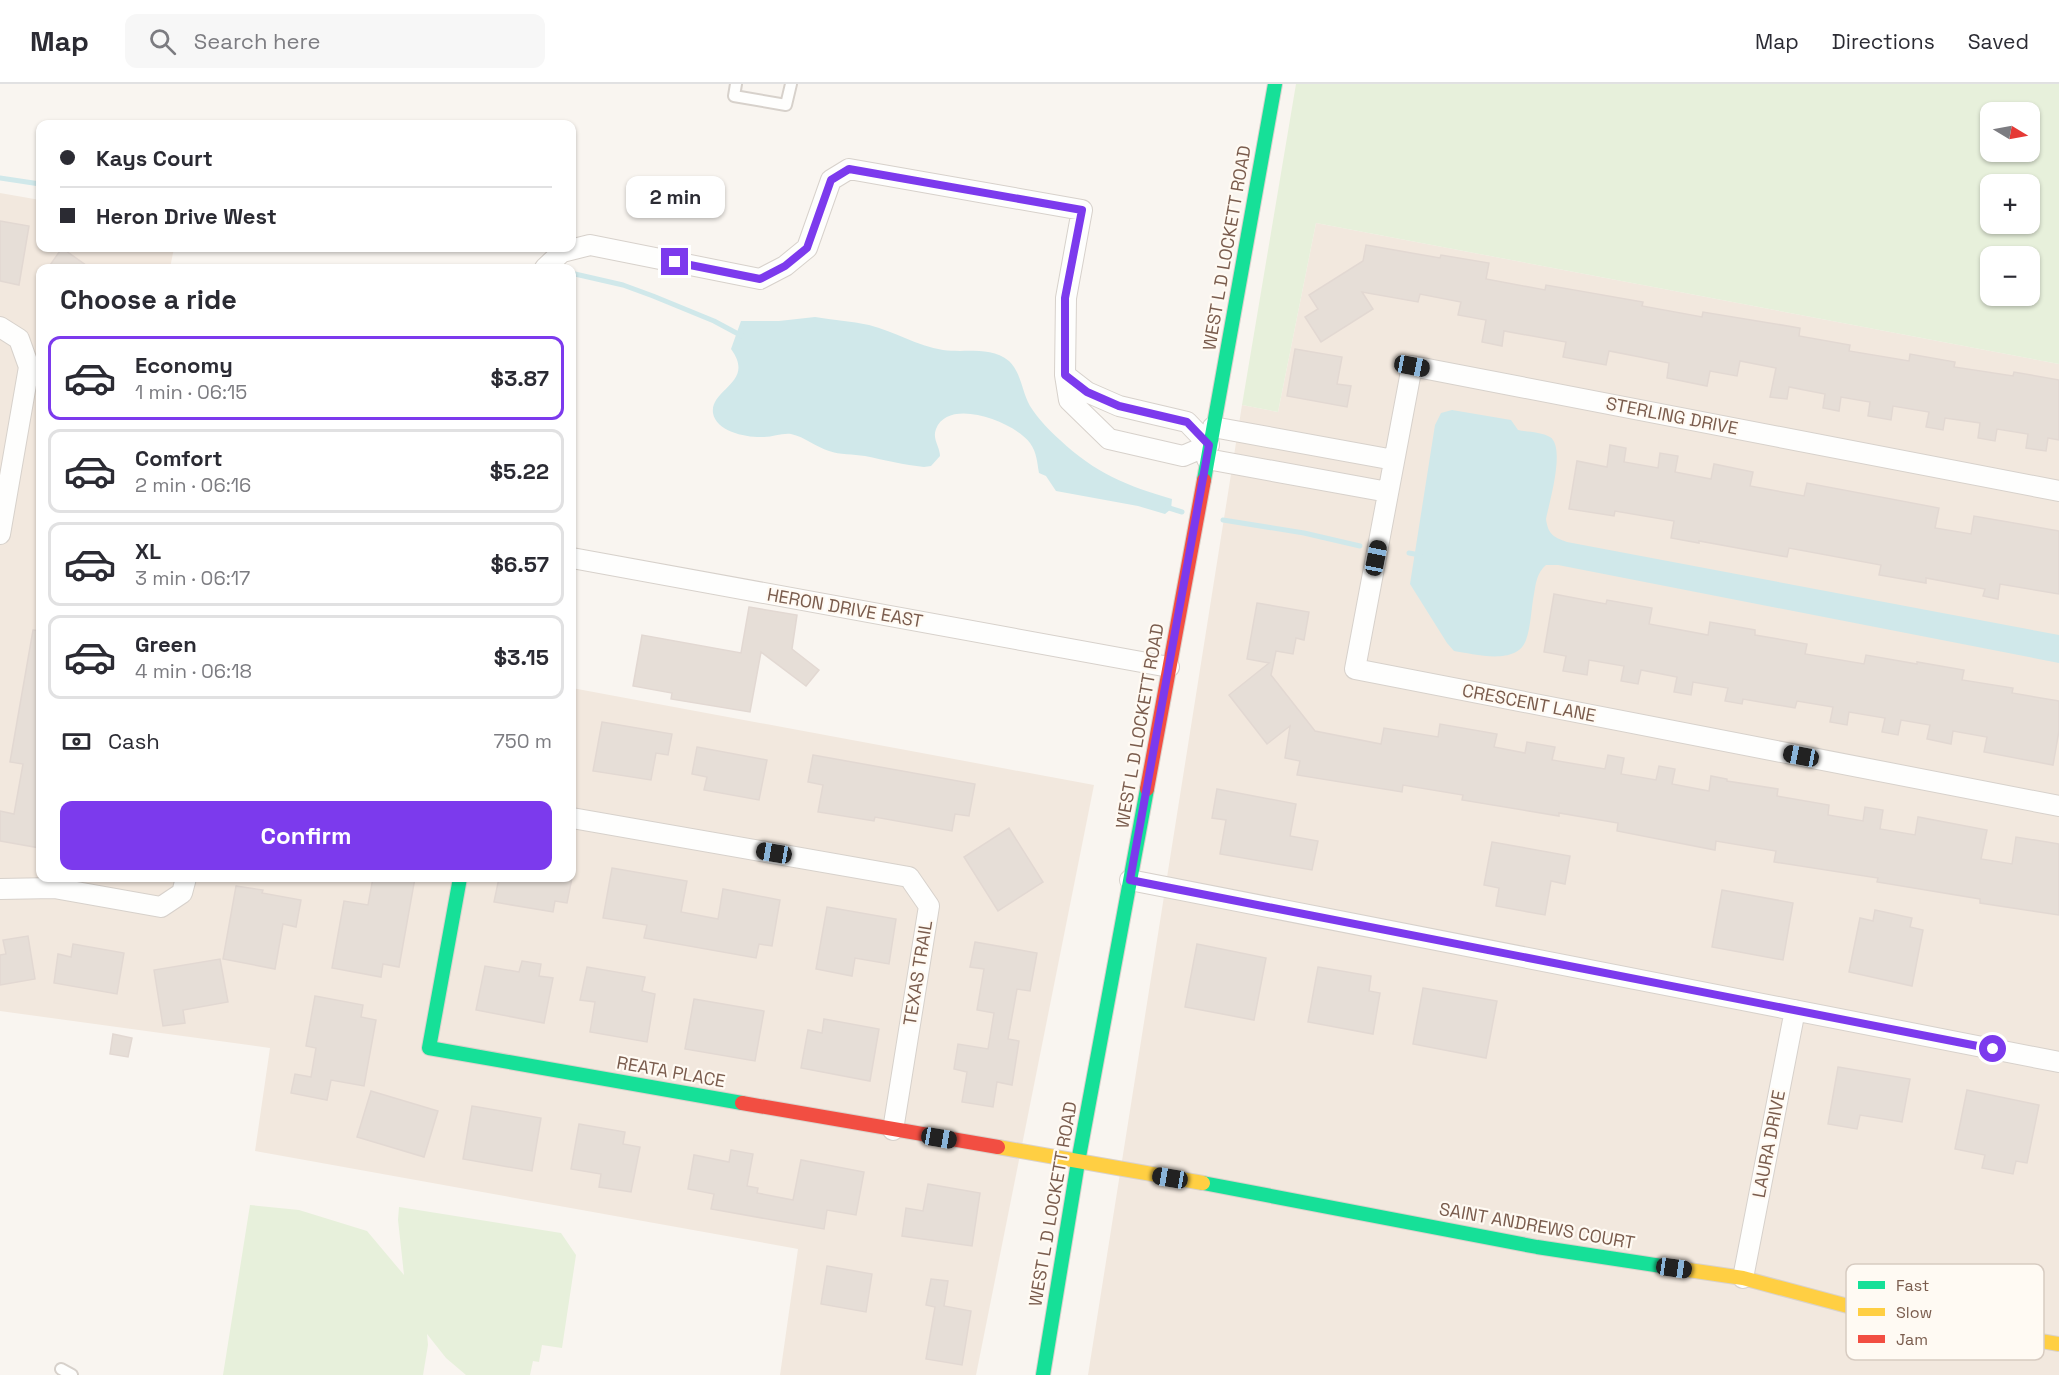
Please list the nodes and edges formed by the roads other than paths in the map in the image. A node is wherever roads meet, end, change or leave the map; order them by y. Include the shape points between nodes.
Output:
1 (736, 84) edge
2 (791, 84) edge
3 (1275, 84) edge
4 (576, 248) edge
5 (562, 252) edge
6 (549, 264) edge
7 (0, 327) edge
8 (1065, 375) junction
9 (1210, 444) junction
10 (1394, 460) junction
11 (2059, 491) edge
12 (1388, 492) junction
13 (0, 534) edge
14 (576, 559) edge
15 (1169, 667) junction
16 (2059, 806) edge
17 (576, 819) edge
18 (1130, 880) junction
19 (185, 882) edge
20 (459, 882) edge
21 (0, 889) edge
22 (1795, 1010) junction
23 (2059, 1062) edge
24 (893, 1130) junction
25 (1078, 1162) junction
26 (1743, 1278) junction
27 (1846, 1306) edge
28 (2044, 1341) edge
29 (2059, 1344) edge
30 (61, 1369) dead end
31 (72, 1375) edge
32 (1042, 1375) edge

1 - 2 lane via 734,96 786,105
3 - 9 street, WEST L D LOCKETT ROAD
4 - 8 street via 590,245 760,279 807,248 831,180 849,169 1082,210 1065,298
5 - 6 street
7 - 13 street via 19,339 29,367
8 - 9 street via 1087,392 1119,406 1187,422
8 - 9 street via 1069,400 1109,439 1183,456
9 - 10 street
9 - 12 street
9 - 15 street, WEST L D LOCKETT ROAD
10 - 11 street, STERLING DRIVE via 1412,366
10 - 12 street, STERLING DRIVE
12 - 16 street, CRESCENT LANE via 1355,669
14 - 15 street, HERON DRIVE EAST
15 - 18 street, WEST L D LOCKETT ROAD
17 - 24 street, TEXAS TRAIL via 909,876 929,906
18 - 22 street
18 - 25 street, WEST L D LOCKETT ROAD
19 - 21 street via 182,893 161,907 54,888
20 - 24 street, REATA PLACE via 429,1048
22 - 23 street
22 - 26 street, LAURA DRIVE
24 - 25 street, REATA PLACE
25 - 26 street, SAINT ANDREWS COURT via 1537,1247
25 - 32 street, WEST L D LOCKETT ROAD
26 - 27 street, SAINT ANDREWS COURT
28 - 29 street, SAINT ANDREWS COURT
30 - 31 lane

